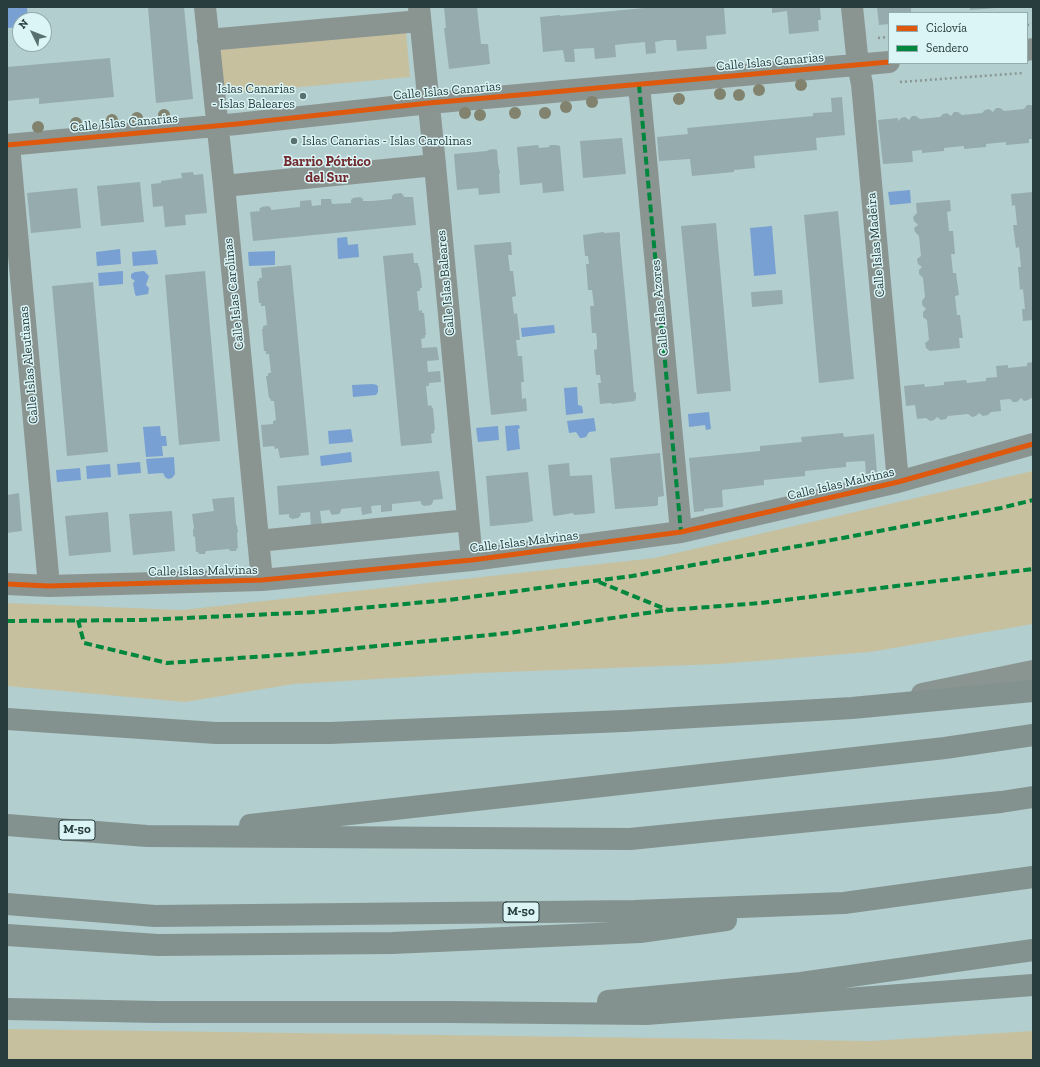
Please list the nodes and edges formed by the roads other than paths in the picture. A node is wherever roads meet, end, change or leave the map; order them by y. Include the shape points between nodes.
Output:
1 (205, 7) edge
2 (852, 7) edge
3 (419, 14) edge
4 (208, 40) junction
5 (888, 62) edge
6 (858, 65) junction
7 (639, 85) junction
8 (429, 103) junction
9 (217, 125) junction
10 (8, 145) edge
11 (435, 165) junction
12 (224, 186) junction
13 (1033, 444) edge
14 (898, 482) junction
15 (468, 520) junction
16 (681, 532) junction
17 (258, 541) junction
18 (472, 560) junction
19 (262, 580) junction
20 (7, 584) edge
21 (49, 586) junction
22 (1033, 671) edge
23 (1033, 691) edge
24 (852, 708) junction
25 (7, 719) edge
26 (1033, 735) edge
27 (1033, 797) edge
28 (7, 825) edge
29 (147, 836) junction
30 (1033, 877) edge
31 (844, 903) junction
32 (7, 904) edge
33 (7, 935) edge
34 (1033, 950) edge
35 (1033, 985) edge
36 (7, 1009) edge
37 (451, 1012) junction

1 - 4 street, Calle Islas Carolinas
2 - 6 street, Calle Islas Madeira
3 - 4 street
3 - 8 street, Calle Islas Baleares
4 - 9 street, Calle Islas Carolinas
5 - 6 street, Calle Islas Canarias
6 - 7 street, Calle Islas Canarias
6 - 14 street, Calle Islas Madeira via 862,84
7 - 8 street, Calle Islas Canarias
7 - 16 street, Calle Islas Azores
8 - 9 street, Calle Islas Canarias
8 - 11 street, Calle Islas Baleares
9 - 10 street, Calle Islas Canarias
9 - 12 street, Calle Islas Carolinas
10 - 21 street, Calle Islas Aleutianas
11 - 12 street
11 - 15 street, Calle Islas Baleares
12 - 17 street, Calle Islas Carolinas
13 - 14 street, Calle Islas Malvinas
14 - 16 street, Calle Islas Malvinas
15 - 17 street
15 - 18 street, Calle Islas Baleares
16 - 18 street, Calle Islas Malvinas
17 - 19 street, Calle Islas Carolinas
18 - 19 street, Calle Islas Malvinas
19 - 21 street, Calle Islas Malvinas
20 - 21 street, Calle Islas Malvinas
22 - 24 street
23 - 24 highway
24 - 25 highway via 330,734 216,734
26 - 29 highway via 937,749
27 - 29 highway, M-50 via 630,839
28 - 29 highway, M-50
30 - 31 highway, M-50
31 - 32 highway, M-50 via 635,911 163,916
31 - 33 highway via 640,932 392,943 158,945
34 - 37 highway via 801,983
35 - 37 highway via 646,1014
36 - 37 highway

